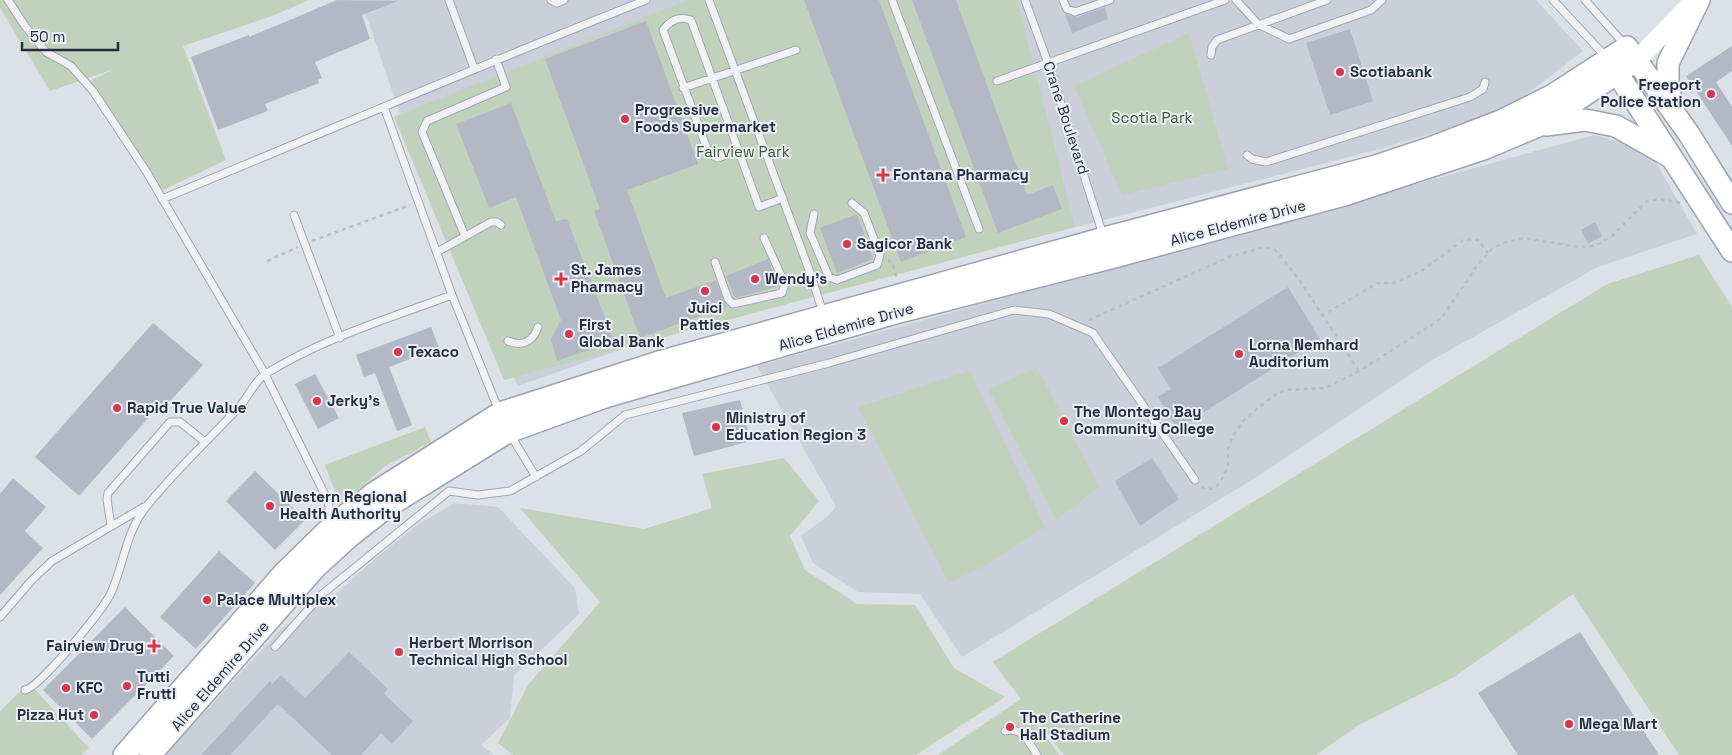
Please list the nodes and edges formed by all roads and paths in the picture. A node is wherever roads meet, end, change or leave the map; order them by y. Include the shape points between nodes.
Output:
1 (8, 0) edge
2 (448, 0) edge
3 (551, 0) edge
4 (564, 0) edge
5 (646, 0) edge
6 (709, 0) edge
7 (892, 0) edge
8 (1025, 0) edge
9 (1063, 0) edge
10 (1110, 0) edge
11 (1225, 0) edge
12 (1236, 0) edge
13 (1328, 0) edge
14 (1382, 0) edge
15 (1553, 0) edge
16 (1584, 0) edge
17 (1207, 3) edge
18 (1693, 3) edge
19 (1258, 24) junction
20 (796, 50) dead end
21 (1632, 54) junction
22 (1211, 55) dead end
23 (496, 59) junction
24 (1048, 63) junction
25 (1614, 67) junction
26 (474, 68) junction
27 (736, 70) junction
28 (711, 79) junction
29 (998, 81) dead end
30 (1485, 82) dead end
31 (683, 88) junction
32 (384, 108) junction
33 (1674, 112) junction
34 (1538, 126) junction
35 (738, 150) junction
36 (1247, 155) dead end
37 (1673, 158) junction
38 (783, 198) junction
39 (162, 200) junction
40 (419, 202) junction
41 (852, 203) dead end
42 (1732, 203) edge
43 (1703, 207) junction
44 (814, 214) dead end
45 (294, 215) dead end
46 (501, 225) dead end
47 (979, 229) dead end
48 (465, 236) junction
49 (764, 238) dead end
50 (1104, 238) junction
51 (305, 244) junction
52 (1732, 251) edge
53 (437, 252) junction
54 (1488, 254) junction
55 (880, 255) junction
56 (266, 261) dead end
57 (715, 262) dead end
58 (452, 294) junction
59 (901, 294) junction
60 (824, 316) junction
61 (1321, 316) junction
62 (1076, 326) junction
63 (538, 328) dead end
64 (340, 338) junction
65 (508, 341) dead end
66 (1359, 371) junction
67 (265, 374) junction
68 (504, 422) junction
69 (205, 442) junction
70 (536, 477) junction
71 (1195, 480) joint
72 (149, 504) junction
73 (111, 526) junction
74 (332, 526) junction
75 (0, 617) edge
76 (275, 647) dead end
77 (25, 690) dead end
78 (1005, 731) dead end
79 (124, 755) edge
80 (150, 755) edge
81 (1037, 755) edge

1 - 39 lane via 46,52 71,66 93,91
2 - 26 lane
3 - 4 lane via 557,3
5 - 23 lane
6 - 27 lane
7 - 47 lane
8 - 24 lane, Crane Boulevard
9 - 10 lane via 1067,8 1075,12
11 - 17 lane
12 - 19 lane
13 - 19 lane
14 - 19 lane via 1371,10 1290,38
15 - 25 lane
16 - 21 lane
17 - 24 lane
18 - 21 street
18 - 33 main road via 1668,63 1668,86
19 - 22 lane via 1217,40
20 - 27 lane
21 - 25 main road
21 - 33 main road
23 - 26 lane
23 - 48 lane via 506,87 427,121 422,132
24 - 29 lane
24 - 50 lane, Crane Boulevard
25 - 34 main road, Alice Eldemire Drive
25 - 37 main road
25 - 50 main road, Alice Eldemire Drive via 1503,120 1430,148 1376,166
26 - 32 lane
27 - 28 lane
27 - 38 lane
28 - 31 lane
28 - 31 lane via 691,20 678,18 663,30
28 - 35 lane
30 - 36 lane via 1483,90 1470,97 1266,162
31 - 35 lane via 709,154 718,158
32 - 39 lane
32 - 40 lane
33 - 42 main road
34 - 37 main road via 1585,120 1616,126
34 - 68 main road, Alice Eldemire Drive via 1486,148 1344,195 890,314 605,397
35 - 38 lane via 759,207
37 - 43 main road
38 - 60 lane
39 - 67 lane
40 - 51 path
40 - 53 lane
41 - 55 lane via 864,213
43 - 52 main road
43 - 54 path via 1660,199 1647,201 1612,236 1595,246 1579,247 1524,238 1503,243
44 - 55 lane via 810,233 833,280 877,265
45 - 51 lane
46 - 48 lane via 490,222
48 - 53 lane
49 - 57 lane via 785,284 782,293 733,304 728,299
50 - 59 main road, Alice Eldemire Drive
51 - 56 path
51 - 64 lane
53 - 58 lane
54 - 61 path via 1478,240 1465,239 1420,272 1394,284 1378,283
54 - 66 path via 1440,320
55 - 59 path via 894,265
58 - 64 lane
58 - 68 lane
59 - 60 main road, Alice Eldemire Drive
60 - 68 main road, Alice Eldemire Drive via 662,361
61 - 62 path via 1276,250 1260,248 1229,257
61 - 66 path
62 - 70 lane via 1049,314 1014,310 829,363 625,415 581,450
62 - 71 lane via 1093,333
63 - 65 lane via 532,339 526,342
64 - 67 lane
66 - 71 path via 1325,388 1285,390 1273,396 1236,430 1228,449 1226,471 1217,486 1203,488
67 - 69 lane
67 - 74 lane via 328,501
68 - 70 lane
68 - 74 main road, Alice Eldemire Drive via 374,493
68 - 80 main road, Alice Eldemire Drive via 387,507 315,568
69 - 72 lane
69 - 73 lane via 180,422 170,422 108,493
70 - 76 lane via 510,490 478,495 449,491 320,596
72 - 73 lane
72 - 77 lane via 130,535 110,596 86,629 34,687
73 - 75 lane via 52,561
74 - 79 main road, Alice Eldemire Drive via 284,573
78 - 81 lane via 1015,730 1023,734

